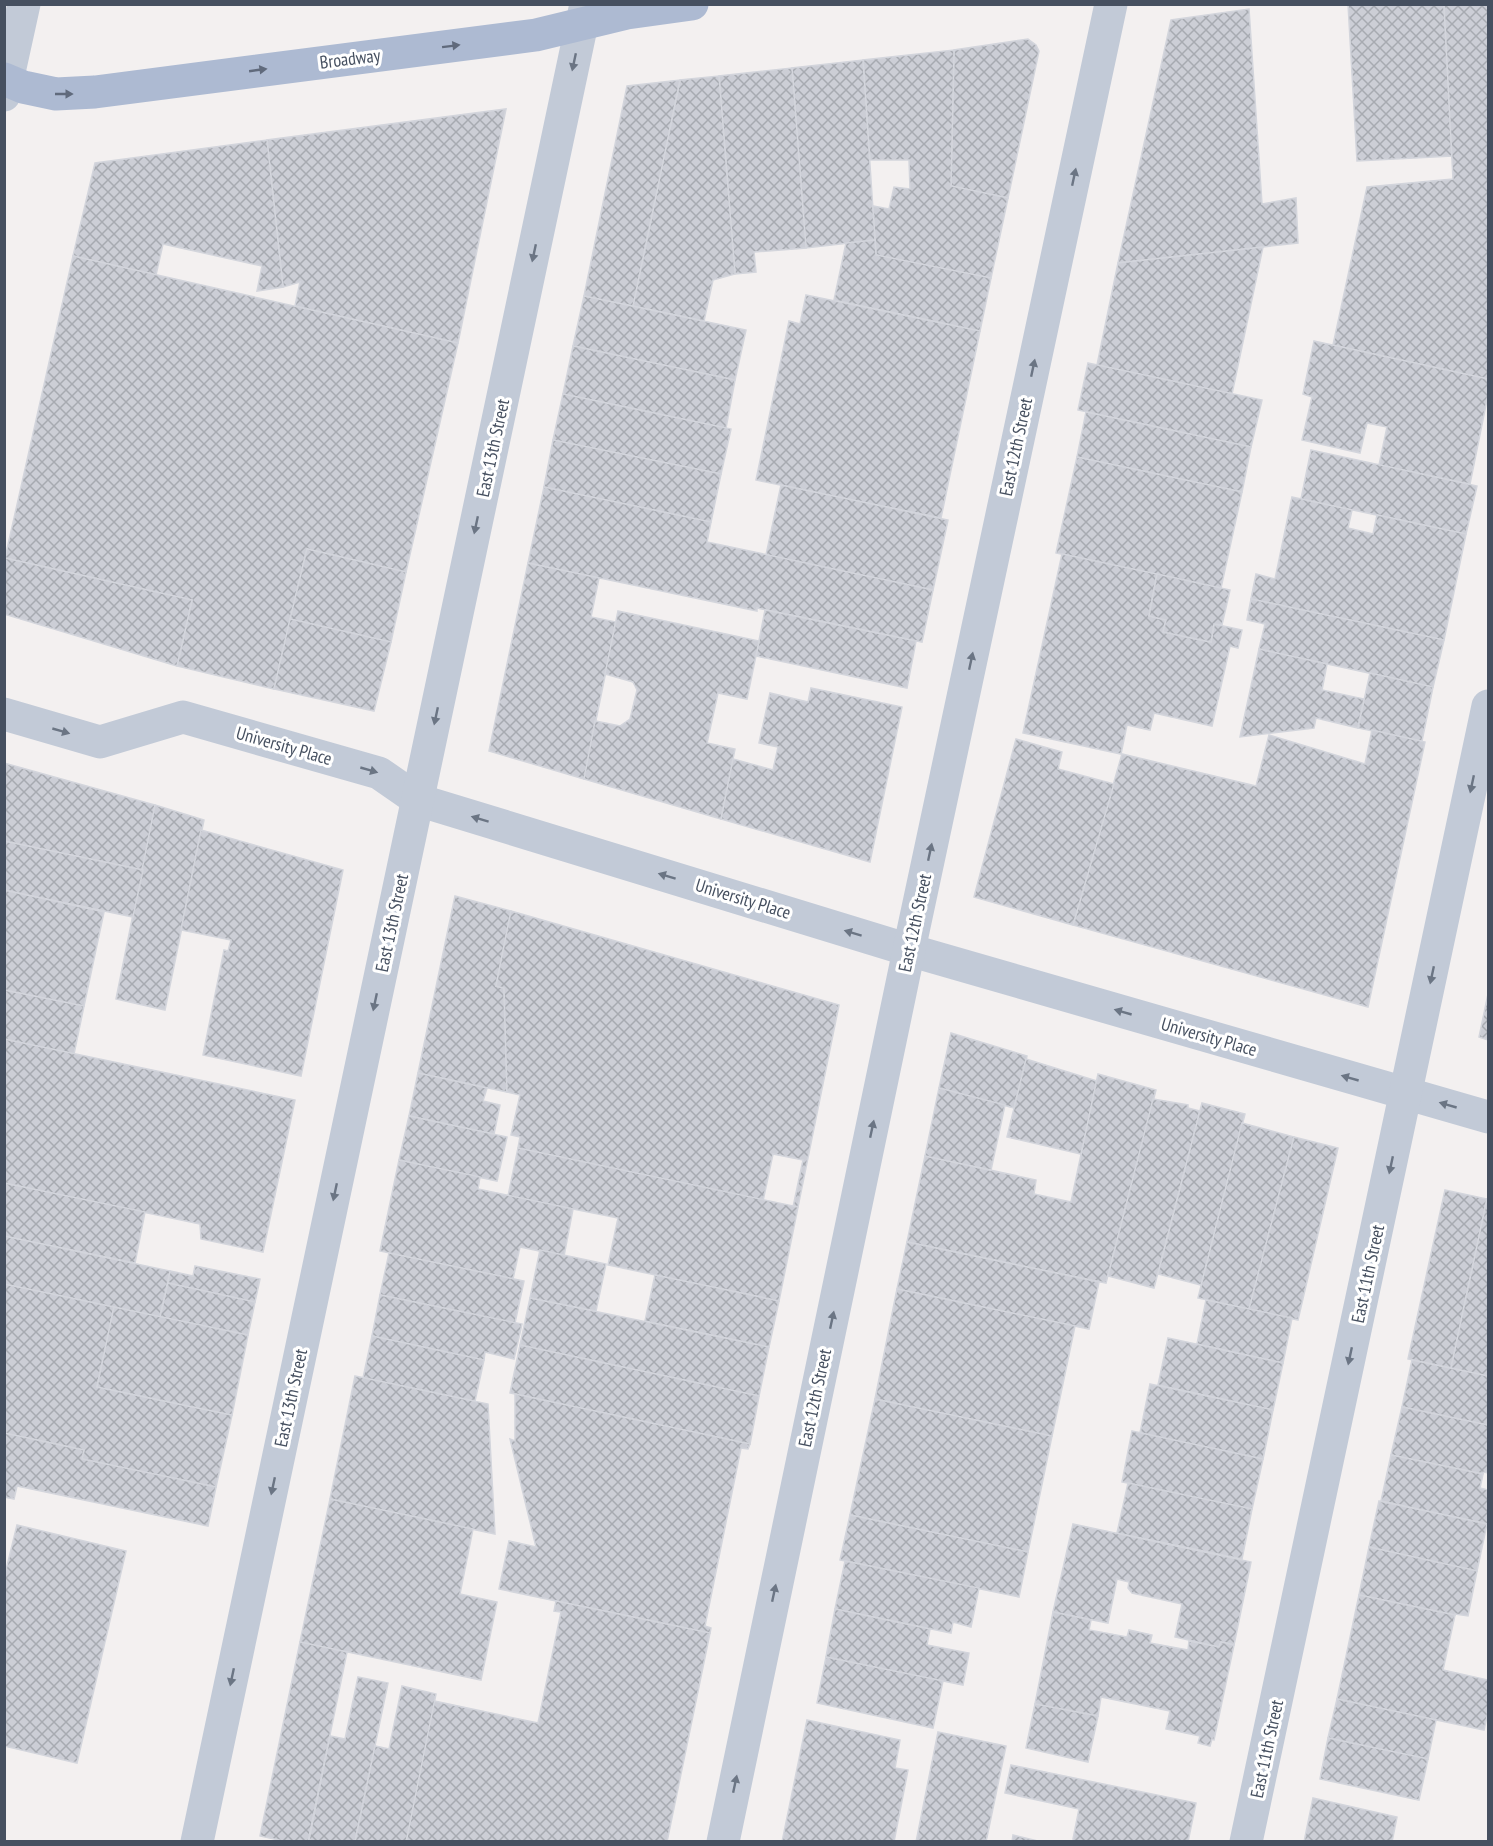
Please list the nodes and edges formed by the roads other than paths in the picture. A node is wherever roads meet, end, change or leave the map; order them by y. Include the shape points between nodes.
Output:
1 (24, 4) edge
2 (692, 4) edge
3 (1111, 4) edge
4 (584, 14) edge
5 (6, 85) edge
6 (1488, 706) edge
7 (4, 714) edge
8 (418, 800) junction
9 (909, 950) junction
10 (1407, 1094) junction
11 (1488, 1117) edge
12 (197, 1842) edge
13 (723, 1842) edge
14 (1246, 1842) edge

1 - 5 street
2 - 4 main road, Broadway
9 -> 3 street, East 12th Street
5 -> 4 main road, Broadway via 56,94 95,92 536,36
4 -> 8 street, East 13th Street
6 -> 10 street, East 11th Street
7 -> 8 street, University Place via 100,742 183,717 379,773
9 -> 8 street, University Place
8 -> 12 street, East 13th Street
10 -> 9 street, University Place
13 -> 9 street, East 12th Street
11 -> 10 street, University Place
10 -> 14 street, East 11th Street

